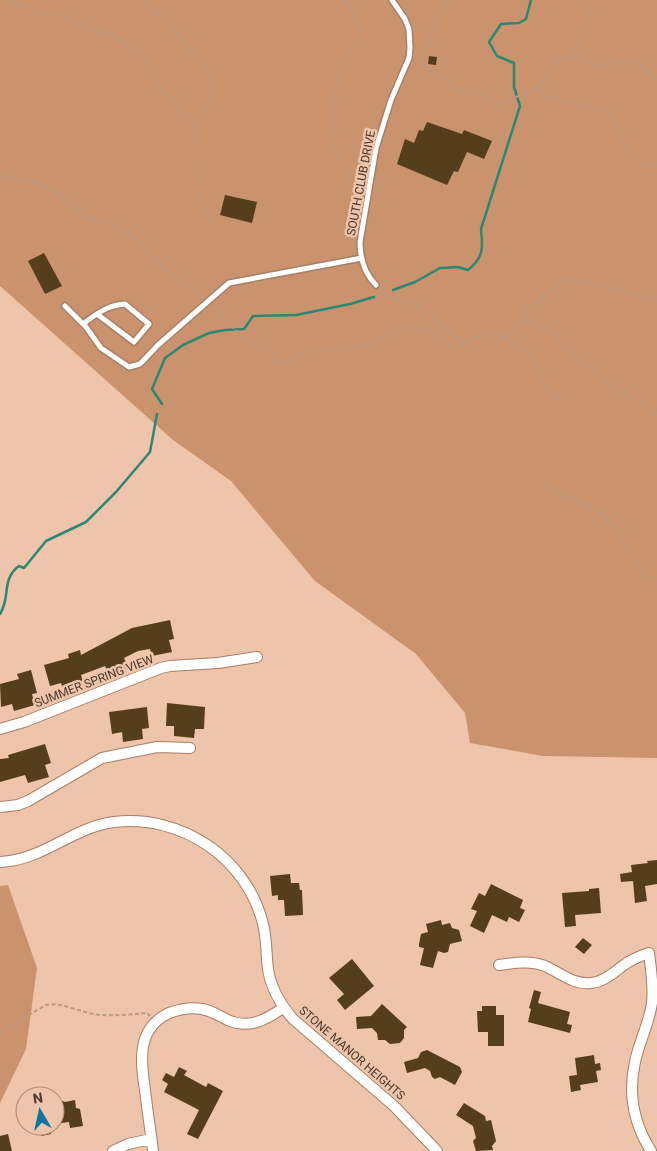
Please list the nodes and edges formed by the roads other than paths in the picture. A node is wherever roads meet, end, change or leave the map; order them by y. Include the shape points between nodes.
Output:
1 (392, 0) edge
2 (362, 258) junction
3 (376, 285) road end
4 (65, 306) dead end
5 (97, 314) junction
6 (83, 324) junction
7 (257, 656) dead end
8 (0, 729) edge
9 (190, 748) dead end
10 (0, 807) edge
11 (0, 862) edge
12 (499, 965) dead end
13 (655, 988) edge
14 (283, 1008) junction
15 (152, 1139) junction
16 (113, 1151) edge
17 (153, 1151) edge
18 (437, 1151) edge
19 (650, 1151) edge

1 - 2 lane, SOUTH CLUB DRIVE via 409,29 410,48 376,148 360,242
2 - 3 lane, SOUTH CLUB DRIVE via 366,272
2 - 6 lane via 230,283 140,364 129,367 101,348
4 - 6 lane
5 - 5 lane via 114,305 125,304 149,324 134,342
5 - 6 lane
7 - 8 street, SUMMER SPRING VIEW via 161,668
9 - 10 street via 157,747 102,758 28,801
11 - 14 street, STONE MANOR HEIGHTS via 30,856 112,822 148,822 198,838 238,872 254,898 263,925 270,980
12 - 13 street via 521,962 545,966 581,983 601,981 625,964 649,953
13 - 19 street via 635,1062 632,1095 637,1124
14 - 15 street via 251,1023 240,1024 210,1010 188,1008 170,1013 156,1023 148,1032 141,1054
14 - 18 street, STONE MANOR HEIGHTS via 394,1106
15 - 16 street
15 - 17 street

